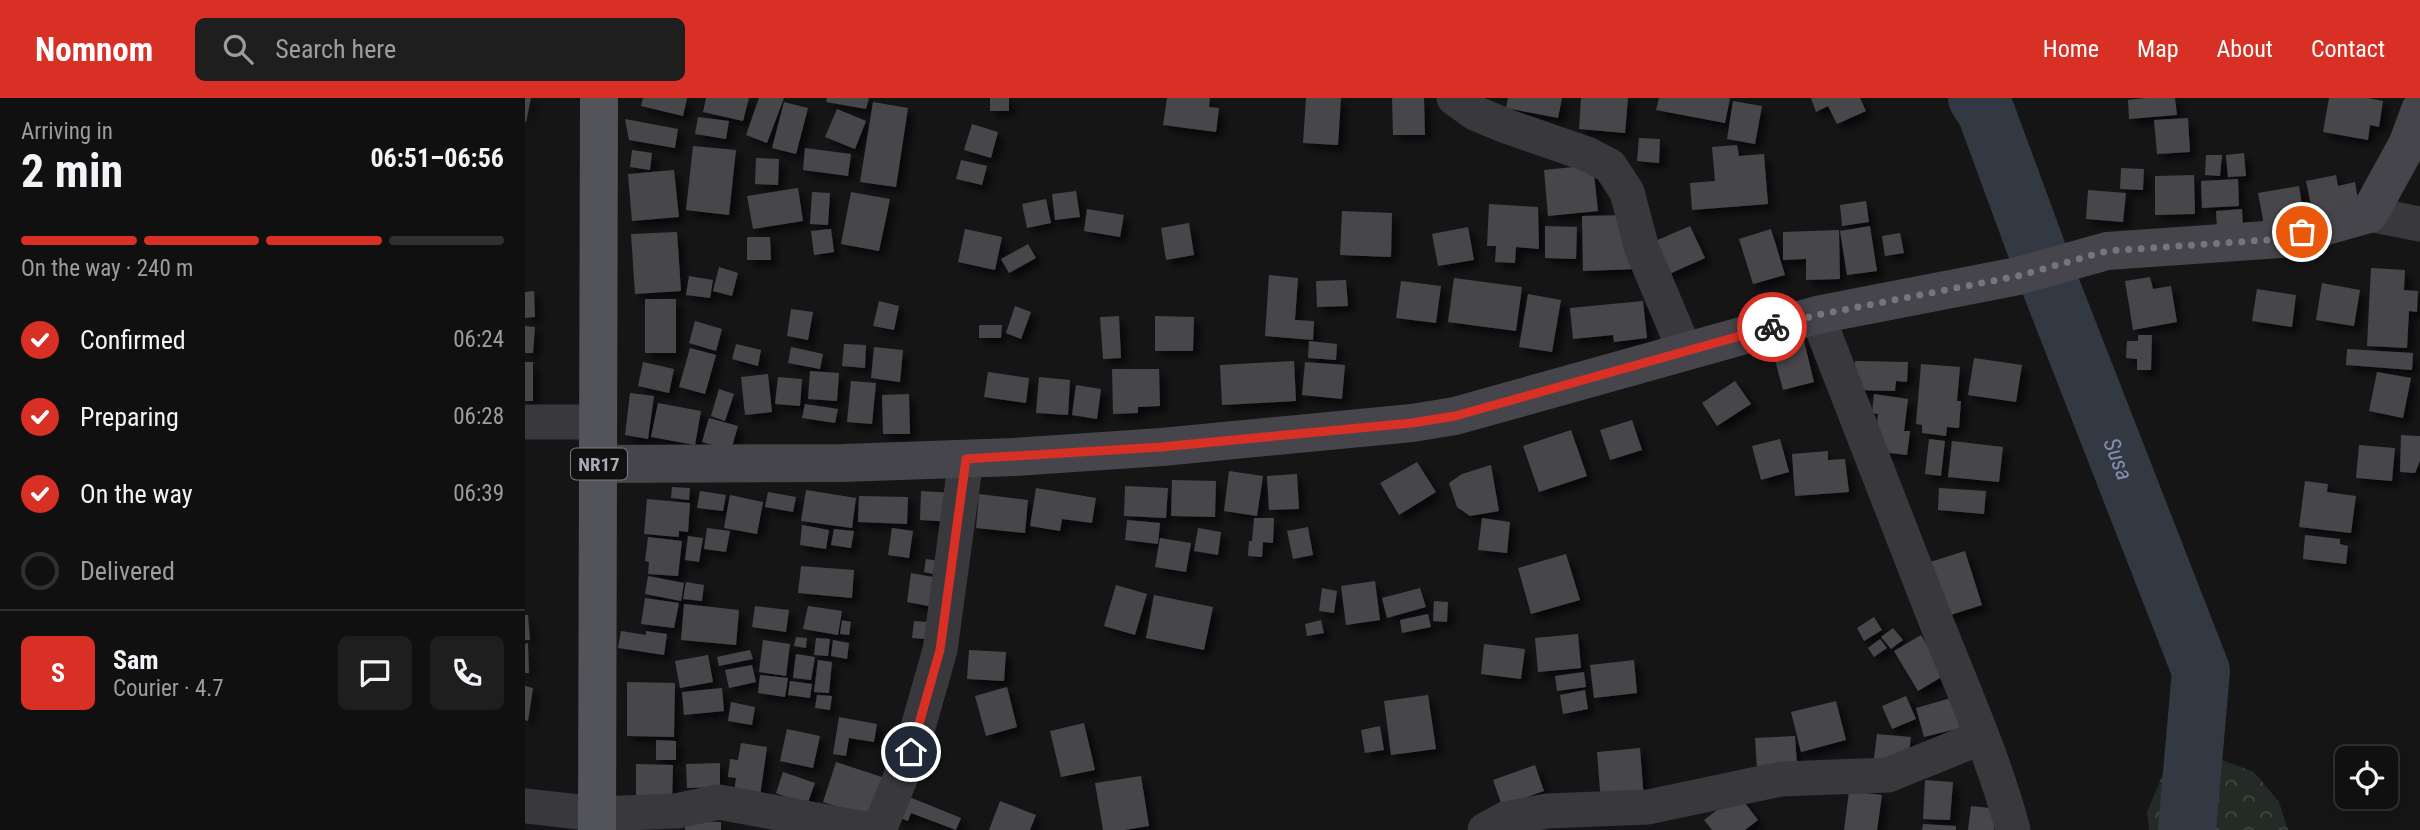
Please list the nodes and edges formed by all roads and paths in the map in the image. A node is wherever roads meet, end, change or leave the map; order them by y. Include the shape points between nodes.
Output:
1 (599, 98) edge
2 (1454, 98) edge
3 (2420, 110) edge
4 (2369, 214) junction
5 (2420, 225) edge
6 (1817, 315) junction
7 (1685, 351) junction
8 (525, 422) edge
9 (599, 422) junction
10 (966, 459) junction
11 (599, 464) junction
12 (1982, 737) junction
13 (525, 806) edge
14 (597, 822) edge
15 (870, 830) edge
16 (879, 830) edge
17 (1485, 830) edge
18 (2013, 830) edge

1 - 9 main road, NR17
2 - 7 street via 1475,113 1609,166 1627,192 1643,249
3 - 4 main road via 2407,145
4 - 5 street
4 - 6 main road via 2280,239 2107,251 2018,276
6 - 7 main road
6 - 12 street
7 - 10 main road via 1455,416 1412,423 1161,447
8 - 9 street
9 - 11 main road, NR17
10 - 11 main road
10 - 16 street via 940,650 911,752
11 - 14 main road, NR17
12 - 17 street via 1888,775 1781,779 1648,807 1548,811 1505,819
12 - 18 street
13 - 14 street
14 - 15 street via 719,802

